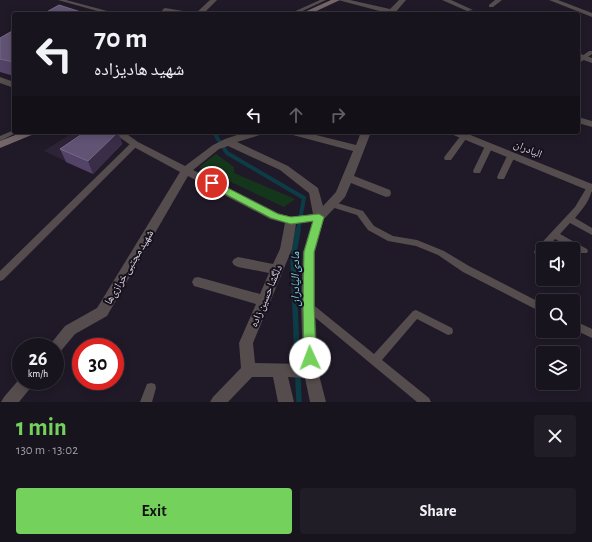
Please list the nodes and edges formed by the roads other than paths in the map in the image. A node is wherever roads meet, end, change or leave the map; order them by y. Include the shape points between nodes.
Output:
1 (60, 0) edge
2 (85, 0) edge
3 (214, 0) edge
4 (324, 0) edge
5 (337, 0) edge
6 (341, 0) edge
7 (403, 0) edge
8 (445, 0) edge
9 (499, 0) edge
10 (552, 0) edge
11 (76, 6) junction
12 (491, 6) dead end
13 (165, 10) dead end
14 (469, 10) dead end
15 (108, 12) dead end
16 (177, 12) edge
17 (202, 12) edge
18 (297, 12) edge
19 (309, 12) edge
20 (387, 12) edge
21 (392, 12) edge
22 (578, 12) edge
23 (580, 13) edge
24 (591, 18) edge
25 (591, 52) edge
26 (580, 58) edge
27 (592, 61) edge
28 (0, 80) edge
29 (12, 83) edge
30 (580, 121) edge
31 (592, 124) edge
32 (12, 134) edge
33 (25, 134) edge
34 (120, 134) edge
35 (251, 134) edge
36 (300, 134) edge
37 (365, 134) edge
38 (459, 134) edge
39 (0, 139) edge
40 (228, 141) junction
41 (135, 144) junction
42 (0, 145) edge
43 (489, 146) junction
44 (359, 149) junction
45 (511, 156) junction
46 (448, 158) dead end
47 (186, 170) junction
48 (476, 171) dead end
49 (347, 177) junction
50 (501, 177) dead end
51 (591, 189) edge
52 (386, 193) dead end
53 (331, 204) junction
54 (319, 217) junction
55 (569, 218) junction
56 (291, 221) junction
57 (592, 232) edge
58 (554, 234) junction
59 (547, 242) edge
60 (584, 251) dead end
61 (238, 262) dead end
62 (277, 270) junction
63 (0, 278) edge
64 (198, 282) dead end
65 (264, 301) junction
66 (536, 305) edge
67 (308, 306) junction
68 (580, 328) edge
69 (448, 331) dead end
70 (592, 334) edge
71 (63, 338) edge
72 (375, 361) junction
73 (249, 370) junction
74 (279, 371) junction
75 (311, 371) junction
76 (151, 388) dead end
77 (19, 390) edge
78 (9, 402) edge
79 (146, 402) edge
80 (218, 402) edge
81 (286, 402) edge
82 (318, 402) edge
83 (425, 402) edge

1 - 11 lane
2 - 11 lane
3 - 17 street
4 - 18 lane
5 - 19 main road
6 - 20 street
7 - 21 street
8 - 14 street
9 - 12 street
10 - 22 street
11 - 15 lane
13 - 16 lane
23 - 24 street
25 - 26 lane
26 - 27 street
28 - 29 street
30 - 31 street
32 - 39 lane
33 - 42 main road
34 - 41 street
35 - 40 street
36 - 44 street
37 - 44 street
38 - 43 street, الیادران
38 - 46 lane
40 - 47 street
40 - 54 street via 284,168 314,191
41 - 47 street
41 - 63 lane
43 - 45 street, الیادران
43 - 48 lane
44 - 49 street
45 - 50 lane
45 - 51 street, الیادران
47 - 56 street via 274,216
47 - 71 street, شهید مجتبی خرازی‌ها via 102,312 70,330
49 - 52 street
49 - 53 street via 341,194
51 - 55 lane
53 - 54 street
53 - 66 lane via 360,213 371,228 391,239 417,243 441,253
54 - 56 street
54 - 67 street via 309,252
55 - 57 lane
55 - 58 lane
56 - 62 street, دلگشا حسین زاده via 286,249
58 - 59 lane
58 - 60 lane
61 - 62 street
62 - 65 street, دلگشا حسین زاده
64 - 65 street
65 - 73 street, دلگشا حسین زاده via 246,344
67 - 72 lane
67 - 75 street
68 - 70 lane
69 - 72 lane via 416,314
72 - 83 lane
73 - 74 street
73 - 80 street
74 - 75 street
74 - 81 street
75 - 82 street
76 - 79 lane
77 - 78 street

